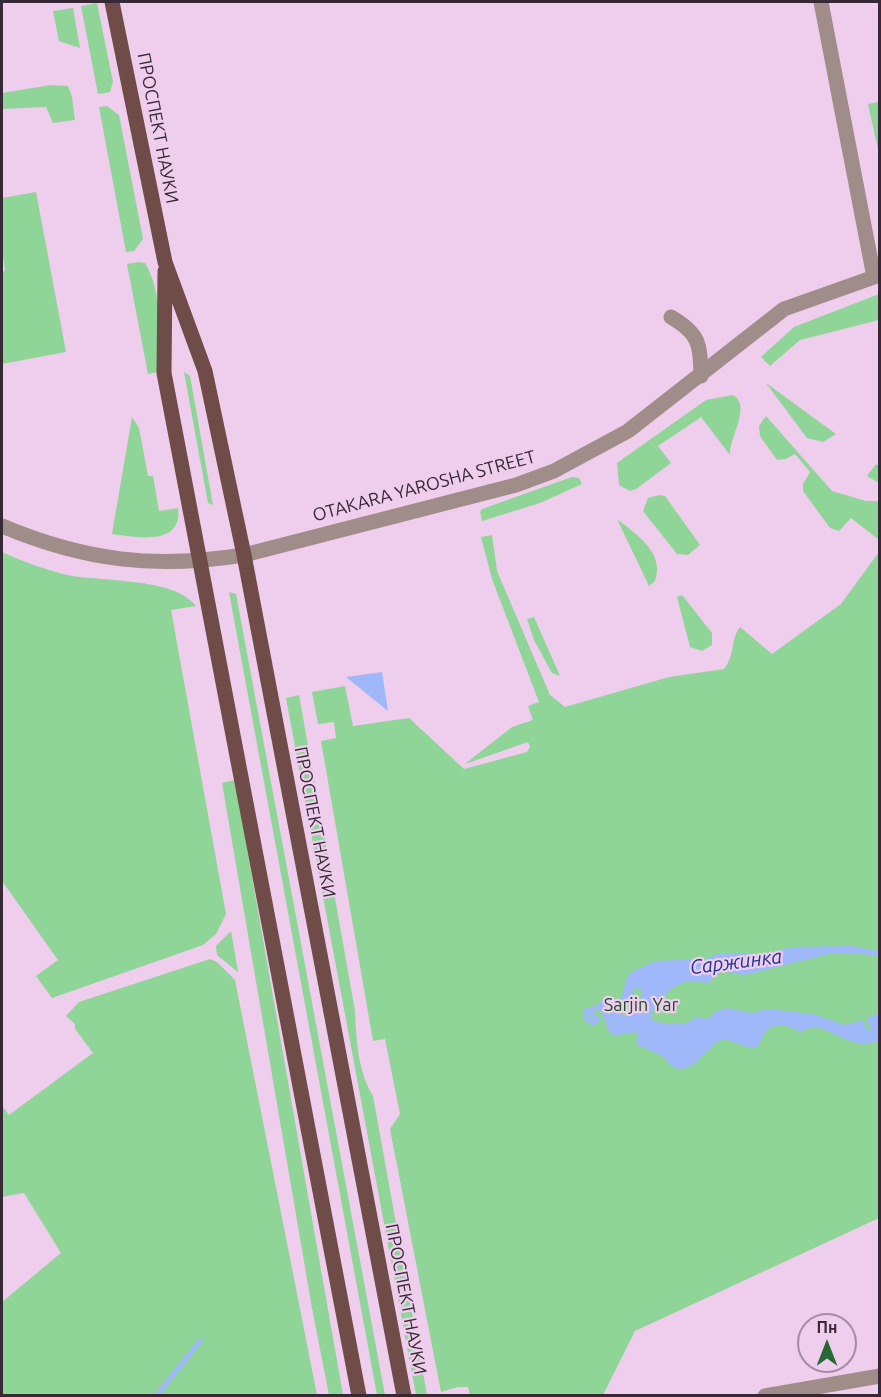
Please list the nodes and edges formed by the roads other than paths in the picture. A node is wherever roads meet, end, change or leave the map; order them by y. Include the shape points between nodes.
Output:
1 (112, 2) edge
2 (821, 2) edge
3 (165, 262) junction
4 (877, 276) edge
5 (671, 317) dead end
6 (701, 376) junction
7 (2, 526) edge
8 (244, 555) junction
9 (201, 562) junction
10 (879, 1376) edge
11 (359, 1395) edge
12 (404, 1395) edge
13 (765, 1395) edge

1 - 3 main road, ПРОСПЕКТ НАУКИ
2 - 4 street
3 - 8 main road, ПРОСПЕКТ НАУКИ via 205,371
3 - 9 main road, ПРОСПЕКТ НАУКИ via 164,373
4 - 6 street, OTAKARA YAROSHA STREET via 784,309
5 - 6 street via 695,334
6 - 8 street, OTAKARA YAROSHA STREET via 628,431 554,471 475,496
7 - 9 street, OTAKARA YAROSHA STREET via 64,549 147,562
8 - 9 street, OTAKARA YAROSHA STREET
8 - 12 main road, ПРОСПЕКТ НАУКИ
9 - 11 main road, ПРОСПЕКТ НАУКИ
10 - 13 street

